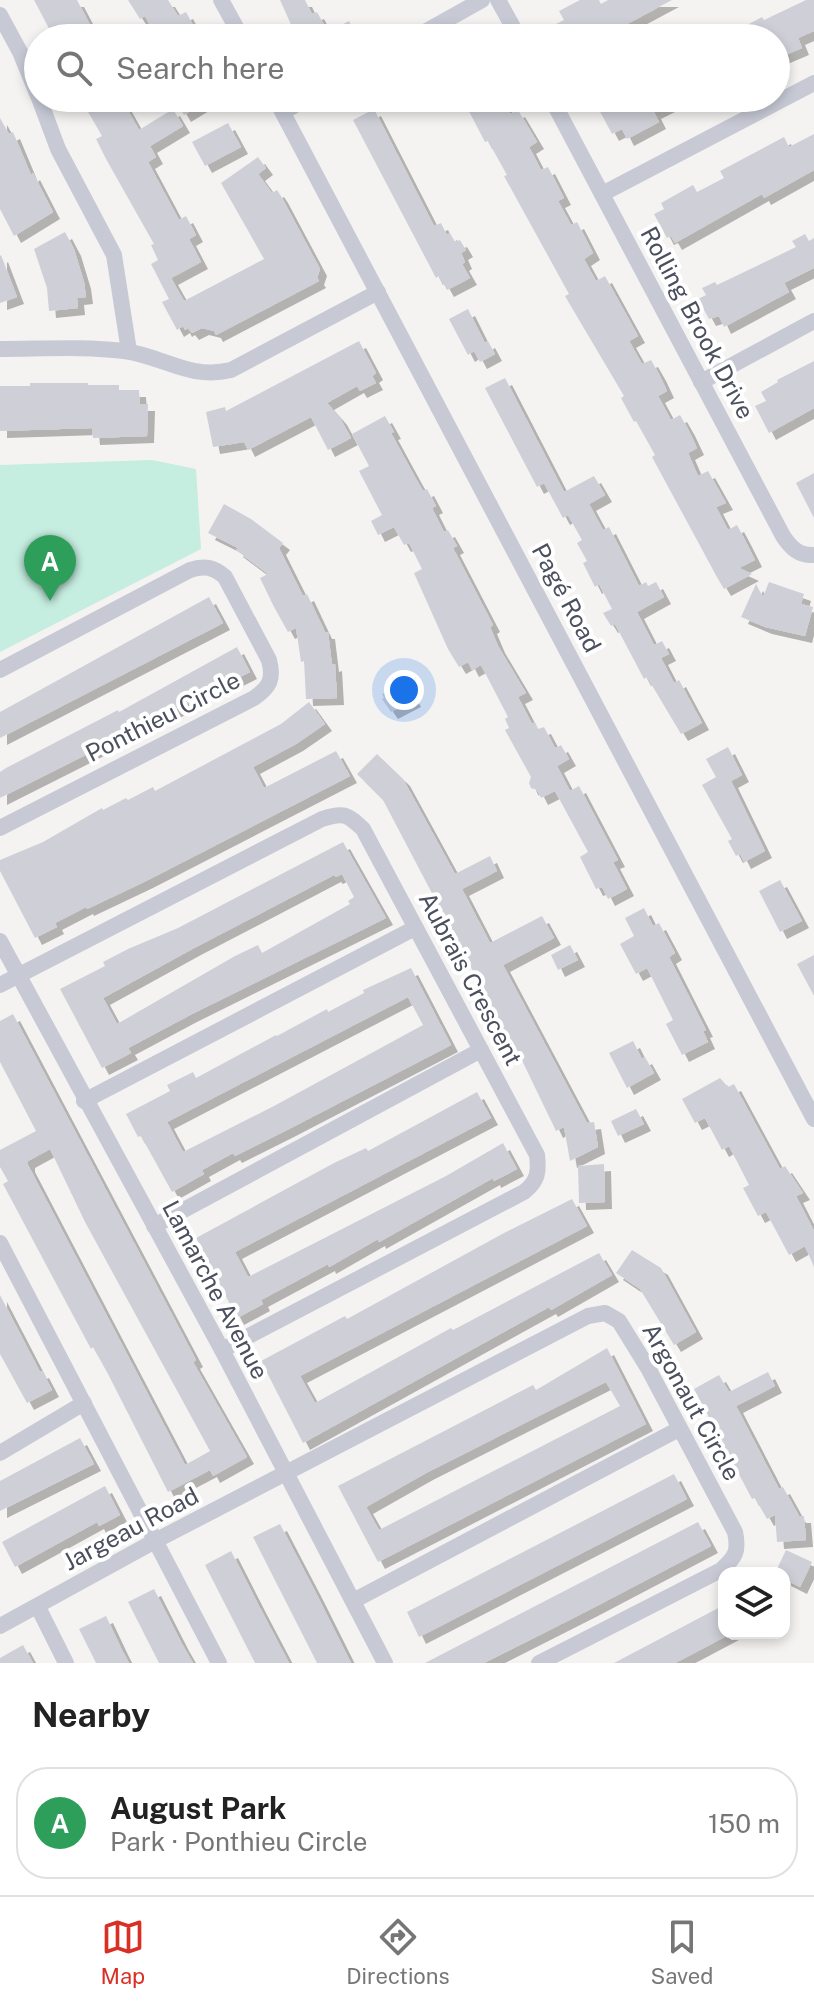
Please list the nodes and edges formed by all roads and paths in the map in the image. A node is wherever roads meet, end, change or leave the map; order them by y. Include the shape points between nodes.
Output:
1 (221, 0) edge
2 (482, 0) edge
3 (498, 0) edge
4 (0, 15) edge
5 (234, 24) edge
6 (439, 24) edge
7 (511, 24) edge
8 (24, 67) edge
9 (814, 83) edge
10 (790, 96) edge
11 (44, 112) edge
12 (283, 112) edge
13 (558, 112) edge
14 (759, 112) edge
15 (602, 194) junction
16 (378, 292) junction
17 (814, 321) edge
18 (0, 349) edge
19 (129, 351) junction
20 (701, 382) junction
21 (814, 555) edge
22 (0, 670) edge
23 (0, 828) edge
24 (415, 928) junction
25 (0, 941) edge
26 (18, 976) junction
27 (0, 985) edge
28 (481, 1050) junction
29 (84, 1101) junction
30 (814, 1119) edge
31 (154, 1226) junction
32 (0, 1243) edge
33 (222, 1350) junction
34 (84, 1403) junction
35 (679, 1429) junction
36 (0, 1453) edge
37 (285, 1475) junction
38 (155, 1541) junction
39 (353, 1601) junction
40 (38, 1607) junction
41 (0, 1626) edge
42 (66, 1663) edge
43 (219, 1663) edge
44 (385, 1663) edge
45 (539, 1663) edge

1 - 5 street
2 - 6 street
3 - 7 street
4 - 8 street
9 - 10 street
11 - 19 street via 114,255
12 - 16 street, Pagé Road
13 - 15 street, Rolling Brook Drive
14 - 15 street
15 - 20 street, Rolling Brook Drive
16 - 19 street via 216,374 196,373
16 - 30 street, Pagé Road
17 - 20 street
18 - 19 street
20 - 21 street, Rolling Brook Drive via 783,536 792,549
22 - 23 street, Ponthieu Circle via 190,570 208,567 225,577 272,672 266,690 254,698
24 - 26 street, Aubrais Crescent via 363,829 348,816 335,815
24 - 28 street, Aubrais Crescent
24 - 29 street
25 - 26 street, Lamarche Avenue
26 - 27 street
26 - 29 street, Lamarche Avenue
28 - 31 street
28 - 33 street, Aubrais Crescent via 537,1155 534,1184
29 - 31 street, Lamarche Avenue
31 - 33 street, Lamarche Avenue
32 - 34 street
33 - 37 street, Lamarche Avenue
34 - 36 street
34 - 38 street
35 - 37 street, Argonaut Circle via 619,1321 605,1313 588,1316
35 - 39 street
35 - 45 street, Argonaut Circle via 735,1532 734,1558 721,1570
37 - 38 street, Jargeau Road
37 - 39 street, Lamarche Avenue
38 - 40 street, Jargeau Road
38 - 43 street
39 - 44 street, Lamarche Avenue
40 - 41 street, Jargeau Road
40 - 42 street

